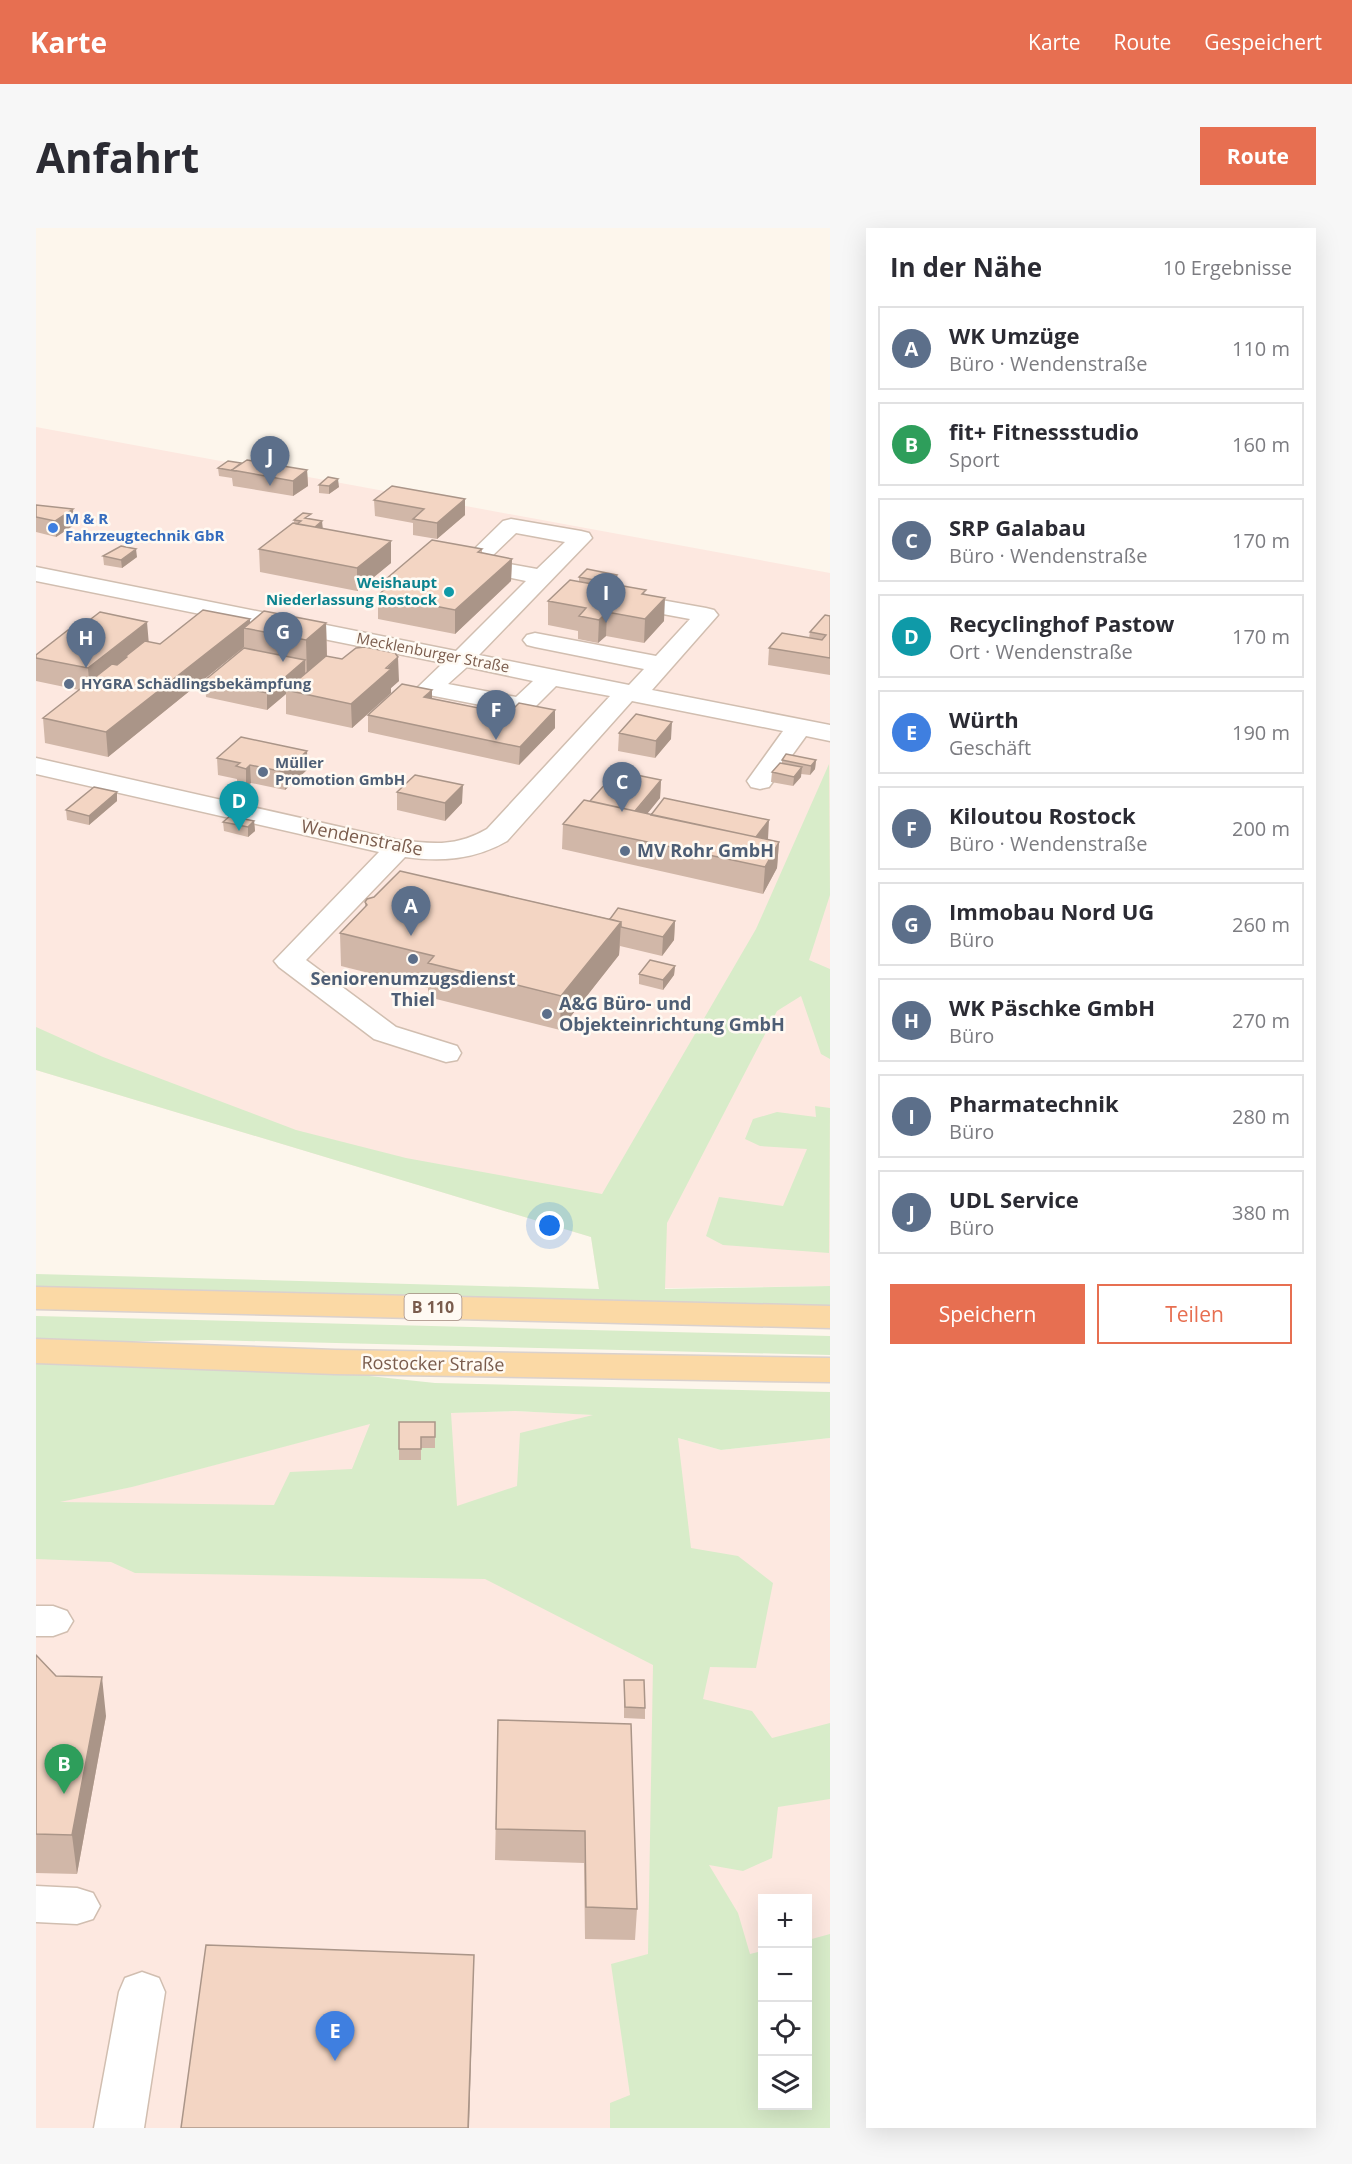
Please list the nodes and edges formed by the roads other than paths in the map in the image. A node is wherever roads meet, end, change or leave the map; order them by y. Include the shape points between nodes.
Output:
1 (36, 574) edge
2 (541, 576) dead end
3 (147, 596) junction
4 (598, 596) edge
5 (123, 614) edge
6 (535, 640) dead end
7 (462, 659) junction
8 (662, 664) junction
9 (551, 677) junction
10 (631, 693) junction
11 (799, 727) junction
12 (830, 733) edge
13 (43, 775) edge
14 (760, 781) dead end
15 (398, 848) junction
16 (446, 1053) dead end
17 (36, 1298) edge
18 (830, 1317) edge
19 (36, 1352) edge
20 (830, 1370) edge
21 (142, 1992) dead end
22 (119, 2128) edge

1 - 3 street, Mecklenburger Straße
2 - 7 street
3 - 5 street
3 - 7 street, Mecklenburger Straße
4 - 8 street, Wendenstraße via 706,615
6 - 8 street
7 - 9 street, Mecklenburger Straße
7 - 9 street via 429,688 522,706
8 - 10 street, Wendenstraße
9 - 10 street, Mecklenburger Straße
10 - 11 street, Mecklenburger Straße
10 - 15 street, Wendenstraße via 497,835 480,846 458,852
11 - 12 street, Mecklenburger Straße
11 - 14 street
13 - 15 street, Wendenstraße
15 - 16 street via 289,961 385,1033
17 - 18 main road, B 110
19 - 20 main road, Rostocker Straße
21 - 22 street

